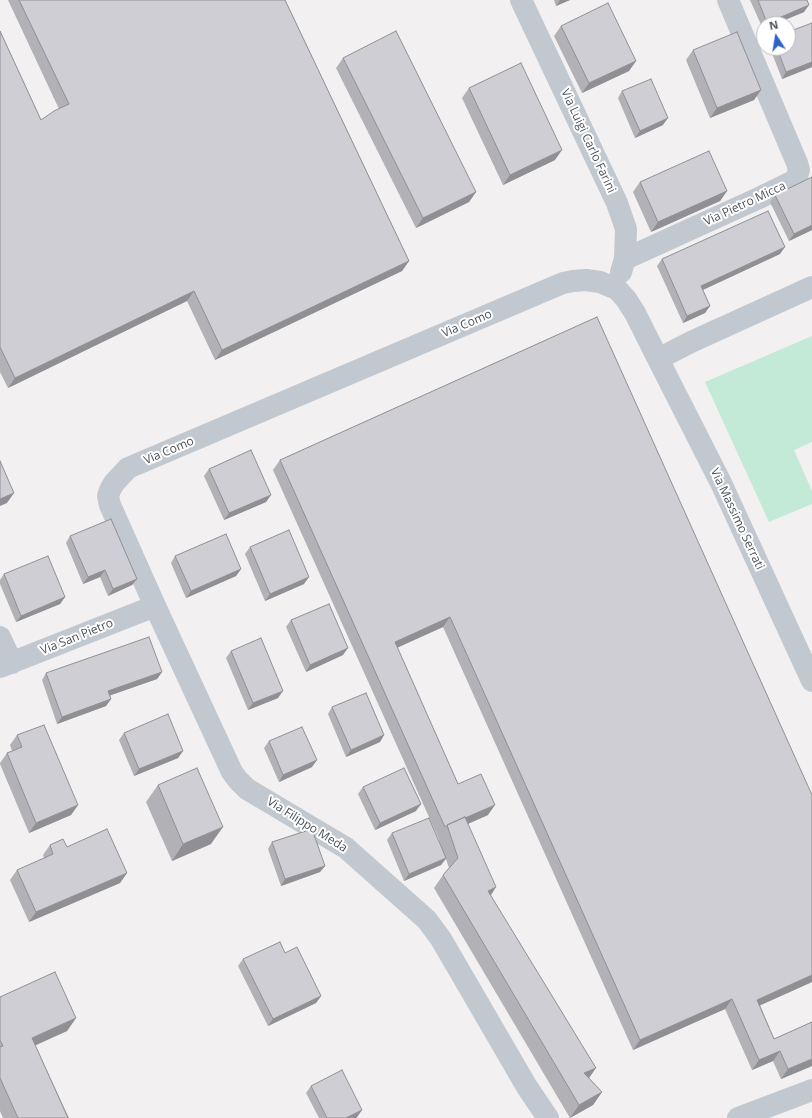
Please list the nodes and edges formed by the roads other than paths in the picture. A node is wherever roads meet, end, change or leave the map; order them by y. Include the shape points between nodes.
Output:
1 (521, 0) edge
2 (728, 0) edge
3 (625, 259) junction
4 (812, 287) edge
5 (617, 288) junction
6 (658, 359) junction
7 (110, 505) joint
8 (155, 606) junction
9 (0, 637) edge
10 (6, 665) edge
11 (812, 681) edge
12 (812, 1090) edge
13 (548, 1118) edge
14 (738, 1118) edge

1 - 3 street, Via Luigi Carlo Farini via 617,203 626,229
2 - 3 street, Via Pietro Micca via 797,163 797,176 794,181 759,198
3 - 5 street, Via Luigi Carlo Farini
4 - 6 street
5 - 6 street via 635,313
5 - 7 street, Via Como via 586,280 553,287 128,468 110,490
6 - 11 street, Via Massimo Serrati via 721,484
7 - 8 street, Via Filippo Meda
8 - 10 street, Via San Pietro
8 - 13 street, Via Filippo Meda via 238,780 247,789 346,848 427,920 441,939 527,1087
9 - 10 street
12 - 14 street

